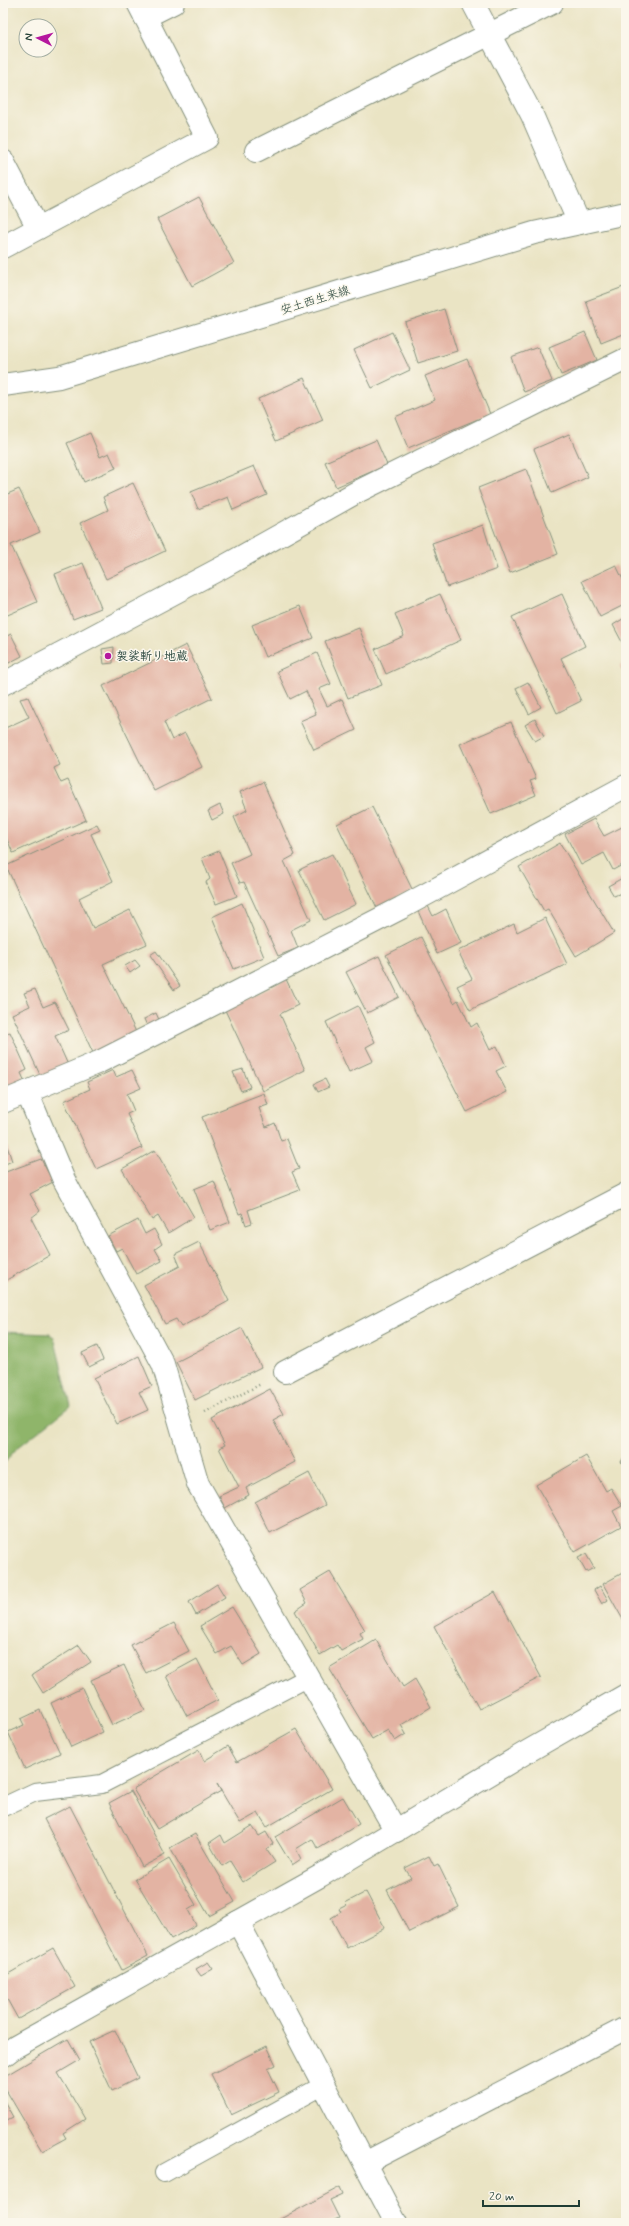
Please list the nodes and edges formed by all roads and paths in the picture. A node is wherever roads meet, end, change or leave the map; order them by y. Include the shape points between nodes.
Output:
1 (173, 3) edge
2 (473, 3) edge
3 (552, 3) edge
4 (141, 10) edge
5 (490, 35) junction
6 (256, 151) dead end
7 (3, 161) edge
8 (626, 213) edge
9 (579, 223) junction
10 (38, 228) junction
11 (3, 247) edge
12 (626, 359) edge
13 (3, 385) edge
14 (3, 684) edge
15 (626, 786) edge
16 (27, 1092) junction
17 (3, 1102) edge
18 (626, 1194) edge
19 (285, 1372) joint
20 (182, 1425) junction
21 (309, 1677) junction
22 (626, 1695) edge
23 (3, 1807) edge
24 (396, 1830) junction
25 (238, 1922) junction
26 (626, 2028) edge
27 (3, 2056) edge
28 (324, 2085) junction
29 (365, 2163) junction
30 (164, 2173) dead end
31 (396, 2223) edge

1 - 4 street
2 - 5 street
3 - 5 street
4 - 10 street via 207,138
5 - 6 street
5 - 9 street via 532,115
7 - 10 street
8 - 9 street, 安土西生来線
9 - 13 street, 安土西生来線 via 534,234 59,377
10 - 11 street
12 - 14 street via 356,492 223,567
15 - 16 street via 401,908 206,1008 99,1062
16 - 17 street
16 - 20 street via 63,1178 162,1364
18 - 19 street
19 - 20 path
20 - 21 street via 198,1484
21 - 23 lane via 102,1784 35,1792
21 - 24 street
22 - 24 street
24 - 25 street
25 - 27 street
25 - 28 street
26 - 29 street
28 - 29 street
28 - 30 lane
29 - 31 street

